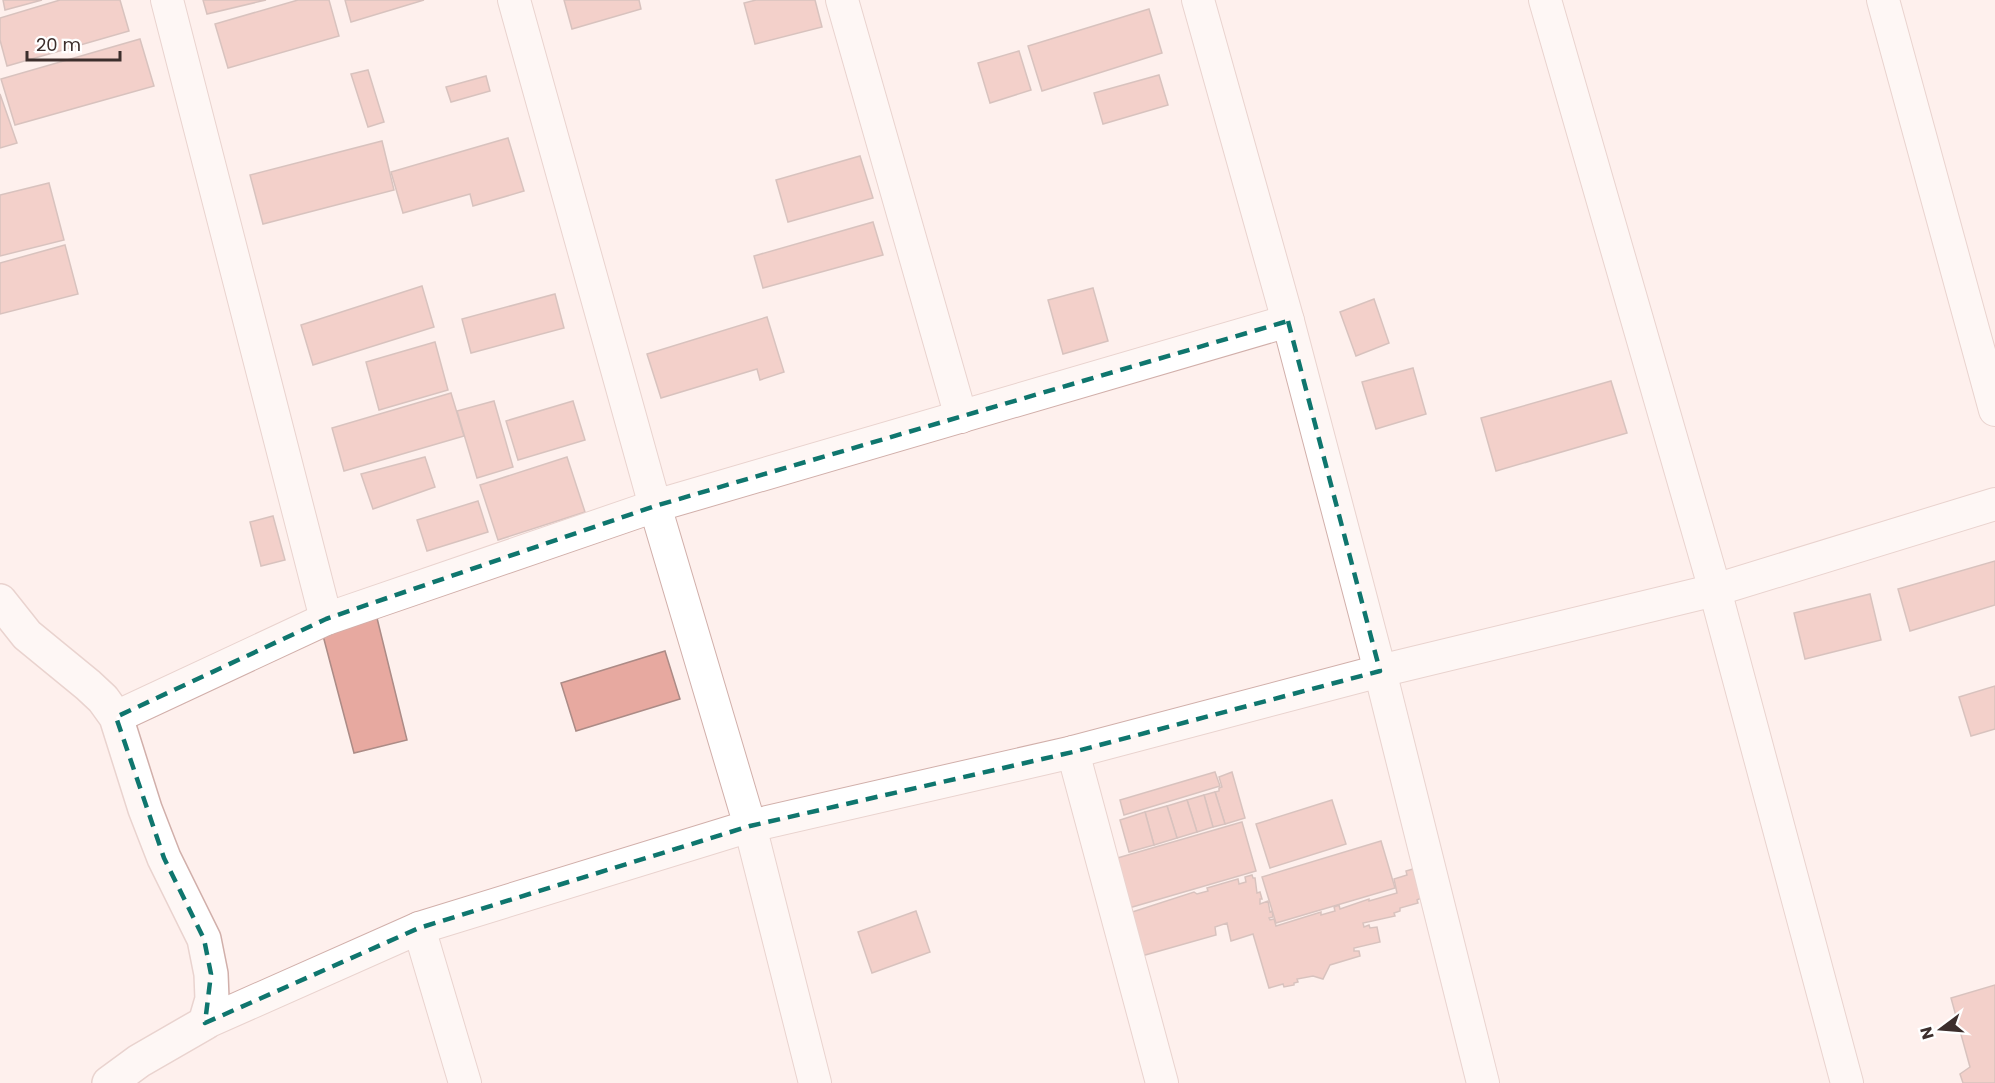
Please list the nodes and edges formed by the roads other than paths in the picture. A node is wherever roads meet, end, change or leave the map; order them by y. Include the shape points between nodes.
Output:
1 (167, 0) edge
2 (514, 0) edge
3 (842, 0) edge
4 (1198, 0) edge
5 (1545, 0) edge
6 (1883, 0) edge
7 (1288, 321) junction
8 (1995, 410) edge
9 (961, 417) junction
10 (1995, 504) edge
11 (655, 506) junction
12 (1715, 590) junction
13 (0, 601) edge
14 (326, 620) junction
15 (1380, 671) junction
16 (116, 717) junction
17 (1073, 752) junction
18 (750, 826) junction
19 (419, 928) junction
20 (205, 1023) junction
21 (109, 1083) edge
22 (465, 1083) edge
23 (815, 1083) edge
24 (1162, 1083) edge
25 (1483, 1083) edge
26 (1847, 1083) edge

1 - 14 street
2 - 11 street
3 - 9 street
4 - 7 street
5 - 12 street
6 - 8 street
7 - 9 street
7 - 15 street
9 - 11 street
10 - 12 street
11 - 14 street
11 - 18 street
12 - 15 street
12 - 26 street
13 - 16 street via 27,635 88,685
14 - 16 street
15 - 17 street
15 - 25 street
16 - 20 street via 164,858 204,939 212,983
17 - 18 street
17 - 24 street
18 - 19 street
18 - 23 street
19 - 20 street
19 - 22 street
20 - 21 street

